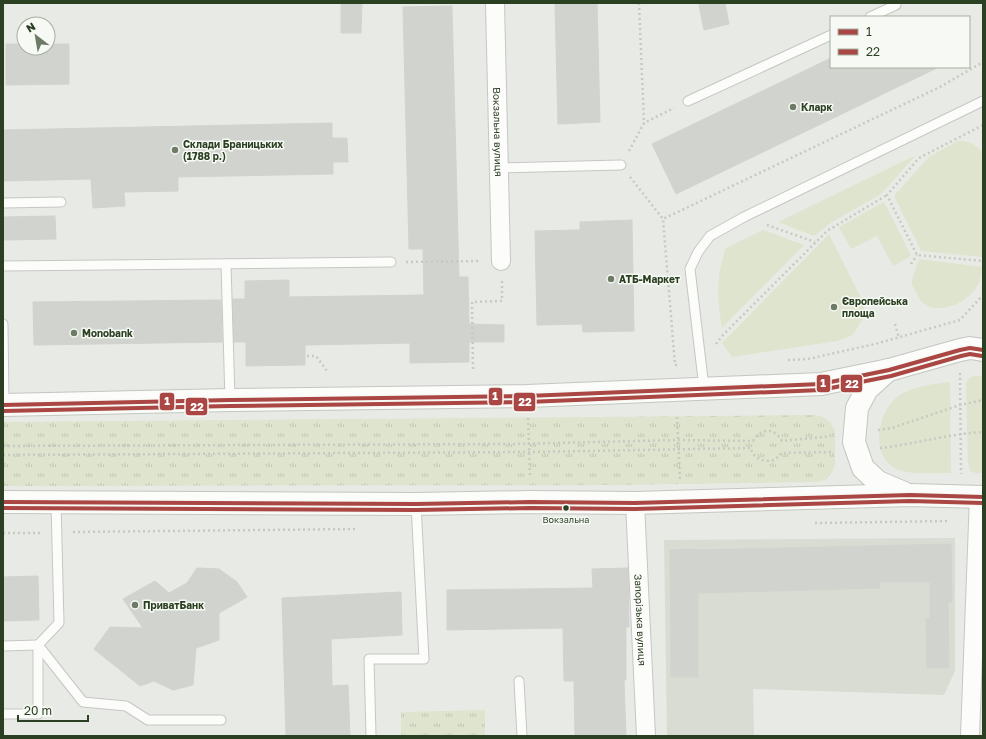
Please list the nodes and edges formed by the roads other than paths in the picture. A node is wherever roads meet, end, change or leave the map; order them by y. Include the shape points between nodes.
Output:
1 (496, 3) edge
2 (896, 3) edge
3 (872, 16) edge
4 (830, 35) edge
5 (688, 101) road end
6 (983, 101) edge
7 (622, 165) road end
8 (499, 168) junction
9 (61, 202) dead end
10 (3, 203) edge
11 (501, 261) road end
12 (391, 262) road end
13 (226, 264) junction
14 (3, 266) edge
15 (3, 324) edge
16 (983, 350) edge
17 (889, 370) junction
18 (704, 390) junction
19 (230, 400) junction
20 (4, 405) edge
21 (910, 495) junction
22 (974, 496) edge
23 (3, 502) edge
24 (56, 502) junction
25 (635, 503) junction
26 (416, 504) junction
27 (38, 645) junction
28 (3, 646) edge
29 (519, 681) dead end
30 (3, 714) edge
31 (221, 720) dead end
32 (371, 736) edge
33 (522, 736) edge
34 (646, 736) edge
35 (970, 736) edge

1 - 8 street, Вокзальна вулиця
2 - 3 lane
4 - 5 lane
6 - 18 lane via 710,236 690,269
7 - 8 lane
8 - 11 street, Вокзальна вулиця
9 - 10 lane
12 - 13 lane
13 - 14 lane
13 - 19 lane
15 - 20 lane
16 - 17 main road via 960,350
17 - 18 main road via 821,384
17 - 21 main road via 868,389 857,408 856,442 863,468 878,482
18 - 19 main road via 527,396
19 - 20 main road
21 - 22 main road
21 - 25 main road
22 - 35 street
23 - 24 main road
24 - 26 main road
24 - 27 lane via 59,623
25 - 26 main road
25 - 34 street, Запорізька вулиця
26 - 32 lane via 424,659 369,659
27 - 28 lane
27 - 30 lane via 38,714
27 - 31 lane via 84,702 126,706 148,720
29 - 33 lane

